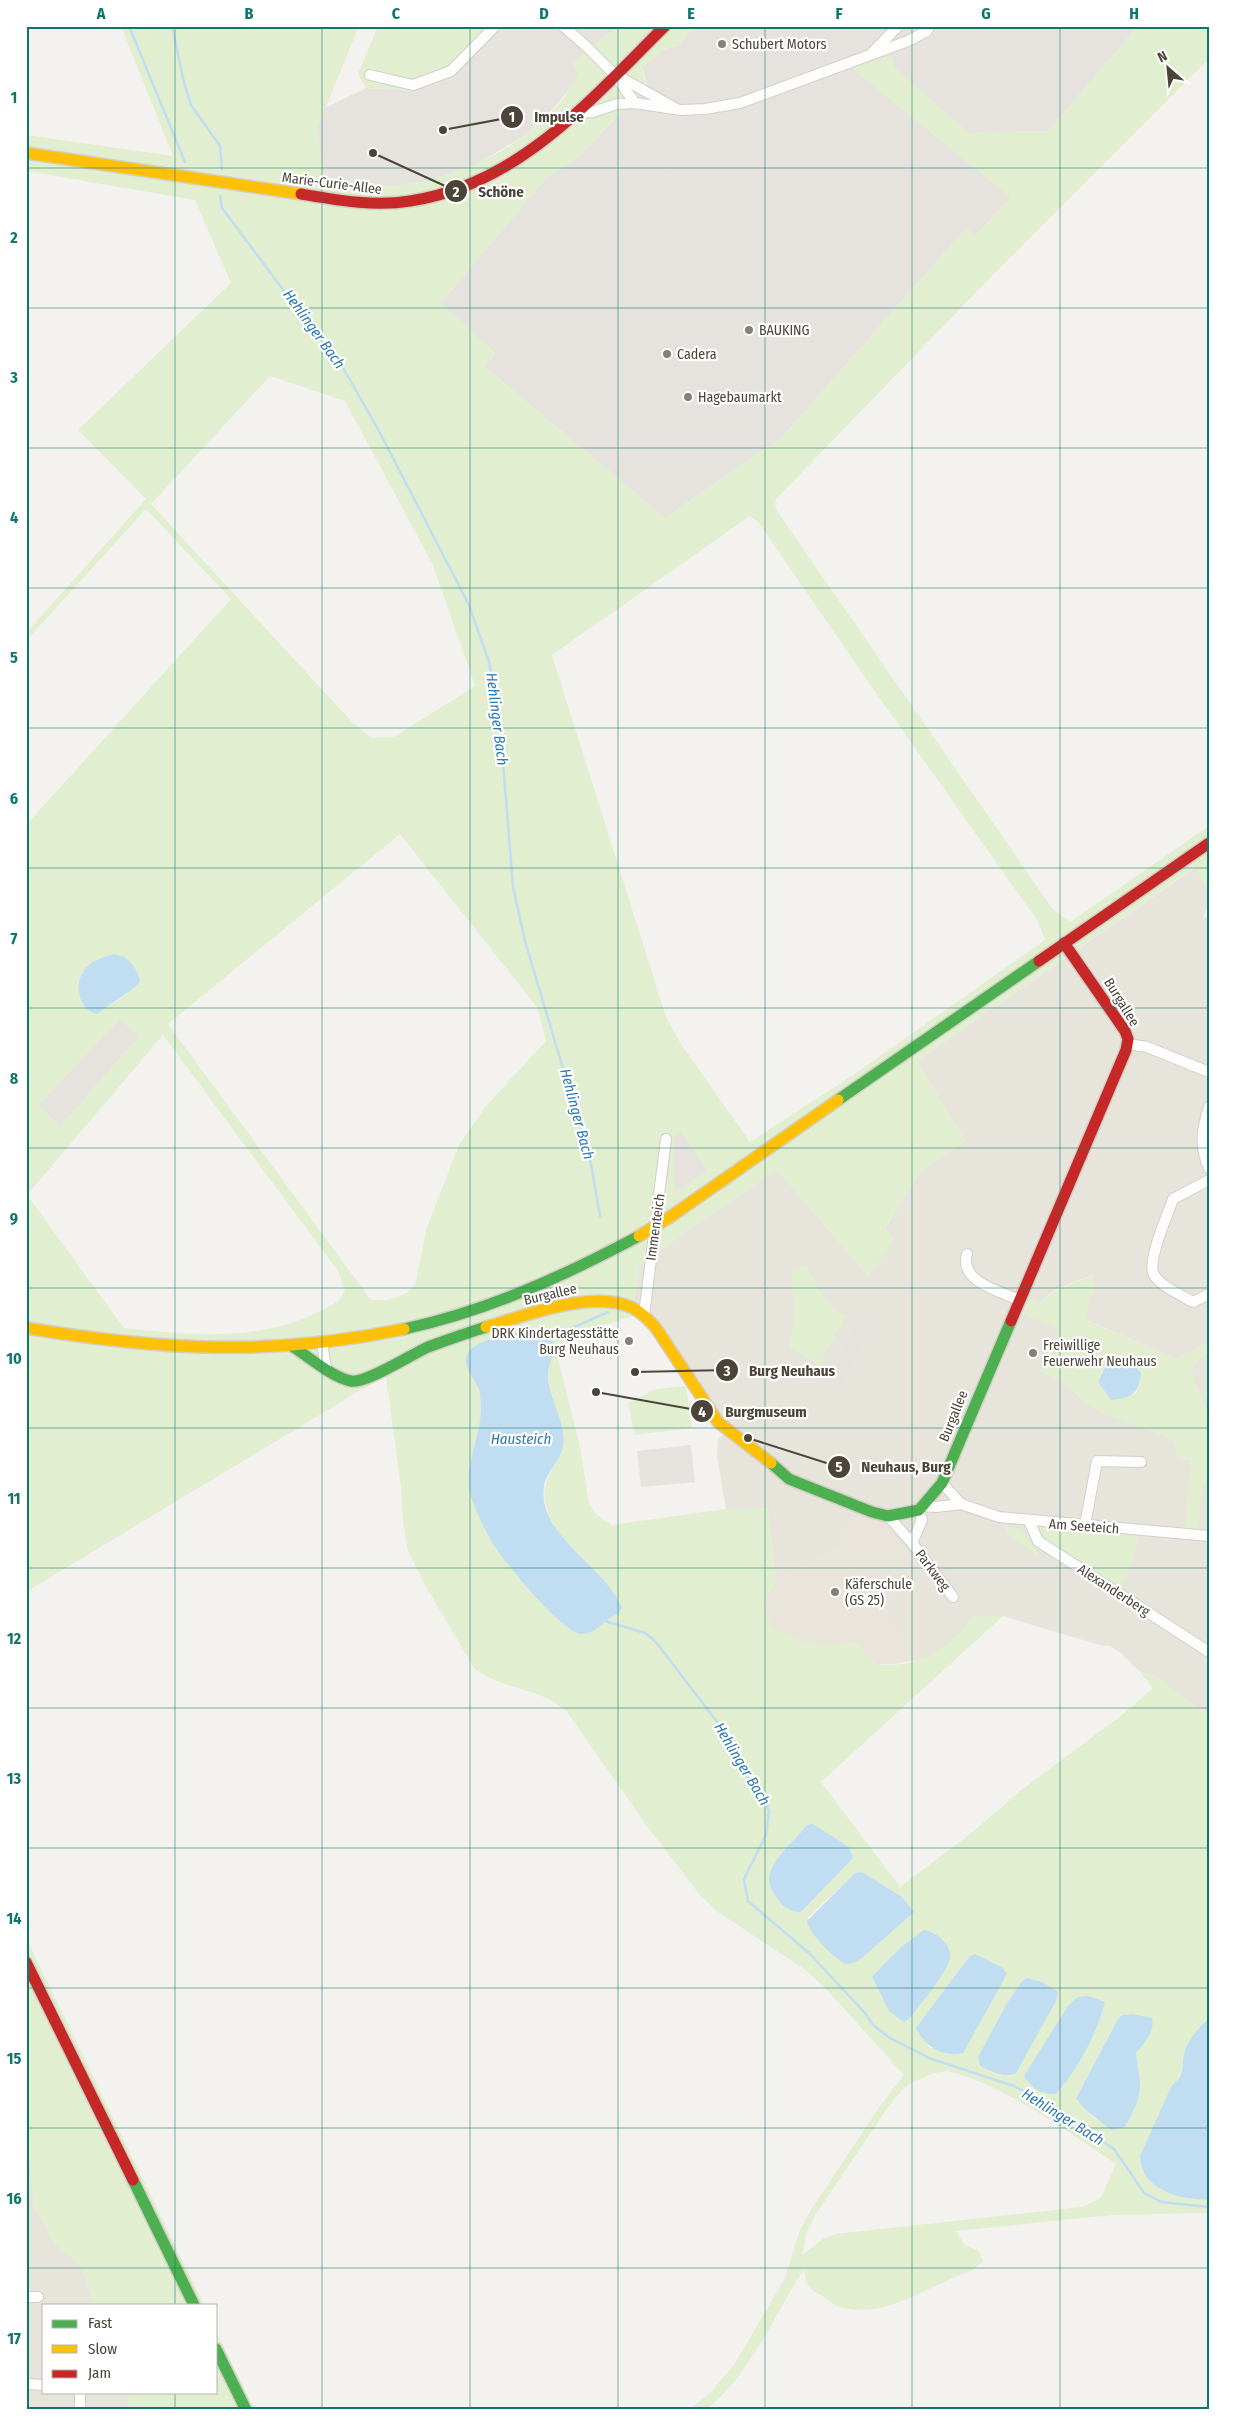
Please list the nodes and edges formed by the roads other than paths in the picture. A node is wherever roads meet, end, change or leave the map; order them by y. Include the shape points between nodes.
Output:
1 (495, 26) edge
2 (563, 26) edge
3 (665, 26) edge
4 (898, 26) edge
5 (930, 26) edge
6 (872, 53) junction
7 (370, 75) dead end
8 (615, 75) junction
9 (635, 103) junction
10 (681, 110) junction
11 (577, 113) junction
12 (26, 153) edge
13 (1209, 842) edge
14 (1064, 943) junction
15 (1128, 1044) junction
16 (1209, 1072) edge
17 (1209, 1107) edge
18 (666, 1139) dead end
19 (1209, 1168) edge
20 (1209, 1180) edge
21 (967, 1254) dead end
22 (1209, 1294) edge
23 (1019, 1300) junction
24 (644, 1315) junction
25 (26, 1328) edge
26 (322, 1344) junction
27 (292, 1346) junction
28 (326, 1368) junction
29 (1141, 1462) dead end
30 (942, 1483) junction
31 (961, 1504) junction
32 (921, 1508) junction
33 (888, 1516) junction
34 (1028, 1521) junction
35 (1085, 1525) junction
36 (1209, 1536) edge
37 (912, 1543) junction
38 (953, 1597) dead end
39 (1209, 1652) edge
40 (26, 1962) edge
41 (26, 2297) edge
42 (38, 2297) dead end
43 (194, 2304) edge
44 (218, 2353) edge
45 (26, 2384) edge
46 (42, 2384) edge
47 (80, 2394) edge
48 (80, 2410) edge
49 (246, 2410) edge

1 - 7 street via 451,71 413,85
2 - 8 street
3 - 8 street, Marie-Curie-Allee
4 - 6 street
5 - 6 street via 908,41
6 - 10 street via 740,103
8 - 9 street
8 - 10 street
8 - 11 street, Marie-Curie-Allee
9 - 10 street
9 - 11 street
11 - 12 street, Marie-Curie-Allee via 536,148 483,182 439,197 382,204 328,199
13 - 14 street
14 - 15 street, Burgallee via 1114,1013 1127,1035
14 - 26 street, bridge via 639,1236 568,1273 506,1299 392,1331
15 - 16 street via 1147,1047
15 - 23 street, Burgallee
17 - 19 street via 1201,1144
18 - 24 street, Immenteich
20 - 22 street via 1173,1199 1153,1256 1152,1268 1154,1275 1193,1302
21 - 23 street via 965,1264 970,1276
23 - 30 street, Burgallee
24 - 28 street, Burgallee via 616,1302 569,1303 445,1341 353,1382 334,1376
24 - 33 street, Burgallee via 718,1422 778,1472 805,1488
25 - 27 street via 154,1346
26 - 27 street
26 - 28 street
27 - 28 street, Burgallee
29 - 35 street via 1097,1461
30 - 31 street, Am Seeteich
30 - 32 street, Burgallee
31 - 32 street, Am Seeteich
31 - 34 street, Am Seeteich via 999,1517
32 - 33 street, Burgallee
32 - 37 street, Parkweg via 922,1520
33 - 37 street, Parkweg
34 - 35 street, Am Seeteich
34 - 39 street, Alexanderberg via 1038,1541
35 - 36 street, Am Seeteich
37 - 38 street, Parkweg
40 - 43 street
41 - 42 street
44 - 49 street
45 - 46 street
47 - 48 street

